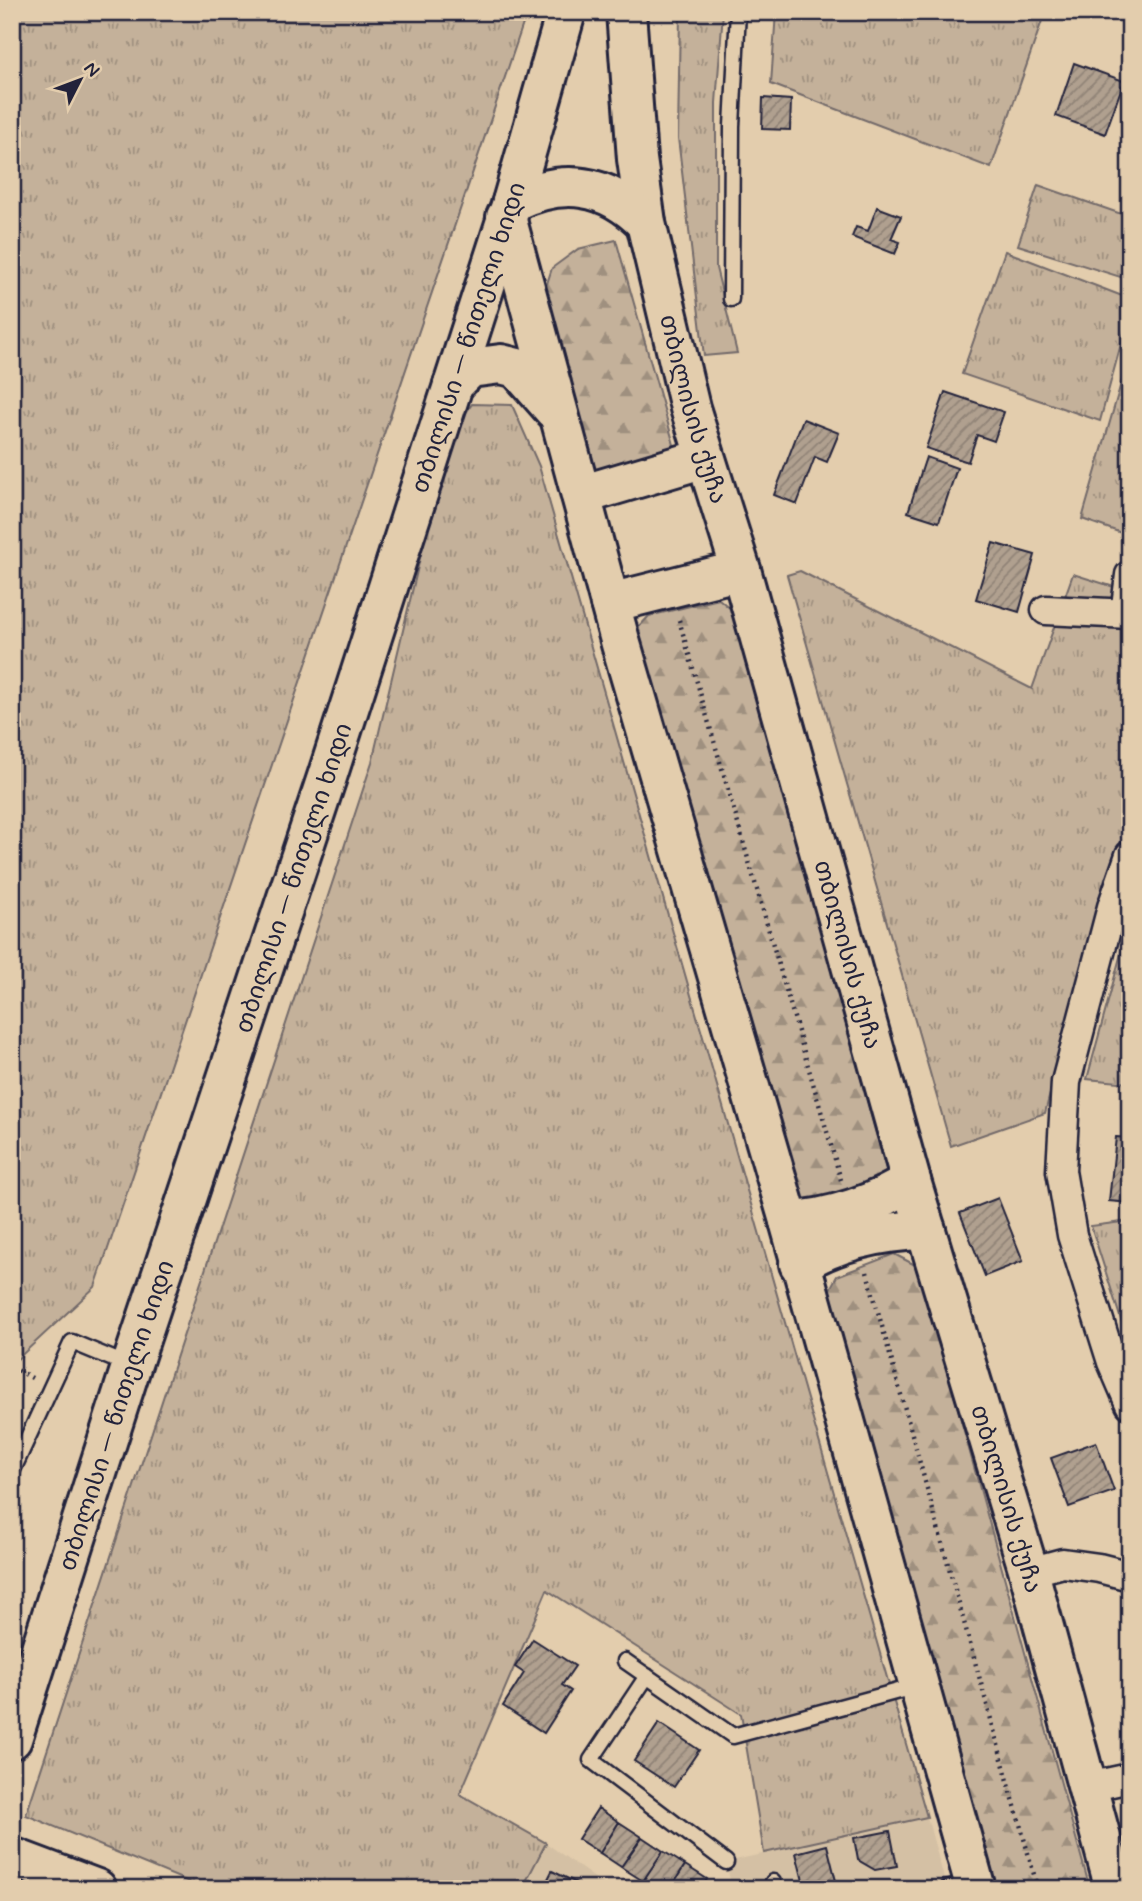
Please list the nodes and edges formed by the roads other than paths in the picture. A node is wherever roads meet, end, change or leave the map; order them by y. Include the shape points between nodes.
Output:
1 (566, 12) edge
2 (626, 12) edge
3 (738, 12) edge
4 (509, 209) junction
5 (646, 223) junction
6 (731, 299) dead end
7 (453, 384) junction
8 (560, 418) junction
9 (705, 458) junction
10 (581, 495) junction
11 (741, 570) junction
12 (1130, 576) edge
13 (610, 603) junction
14 (1046, 610) dead end
15 (1127, 614) edge
16 (1130, 855) edge
17 (1121, 909) edge
18 (911, 1181) junction
19 (789, 1221) junction
20 (926, 1230) junction
21 (799, 1265) junction
22 (131, 1367) junction
23 (1130, 1404) edge
24 (12, 1472) edge
25 (1029, 1572) junction
26 (1130, 1576) edge
27 (625, 1661) dead end
28 (647, 1676) junction
29 (918, 1685) junction
30 (12, 1739) edge
31 (1130, 1778) edge
32 (1088, 1787) junction
33 (12, 1857) edge
34 (726, 1862) dead end
35 (966, 1886) edge
36 (97, 1889) edge
37 (1115, 1889) edge

1 - 4 main road, თბილისი — წითელი ხიდი
2 - 5 main road, თბილისის ქუჩა via 636,159
3 - 6 lane
4 - 5 main road via 535,191 587,189 612,195
4 - 7 main road, თბილისი — წითელი ხიდი
4 - 8 main road
5 - 9 main road, თბილისის ქუჩა
7 - 8 main road via 470,368 501,364 517,368
7 - 22 main road, თბილისი — წითელი ხიდი
8 - 10 main road
9 - 10 main road
9 - 11 main road, თბილისის ქუჩა
10 - 13 main road
11 - 13 main road
11 - 18 main road, თბილისის ქუჩა
12 - 15 street
13 - 19 main road
14 - 15 street
16 - 17 street
17 - 23 street via 1066,1082 1061,1171 1072,1235
18 - 19 main road via 891,1195 809,1221
18 - 20 main road, თბილისის ქუჩა
19 - 21 main road
20 - 21 main road via 897,1230 858,1240
20 - 25 main road, თბილისის ქუჩა
21 - 29 main road
22 - 24 lane via 72,1342
22 - 30 main road, თბილისი — წითელი ხიდი
25 - 26 street via 1063,1563
25 - 32 main road, თბილისის ქუჩა
27 - 28 lane
28 - 29 lane via 733,1736
28 - 34 lane via 591,1760
29 - 35 main road
31 - 32 street
32 - 37 main road, თბილისის ქუჩა
33 - 36 main road

